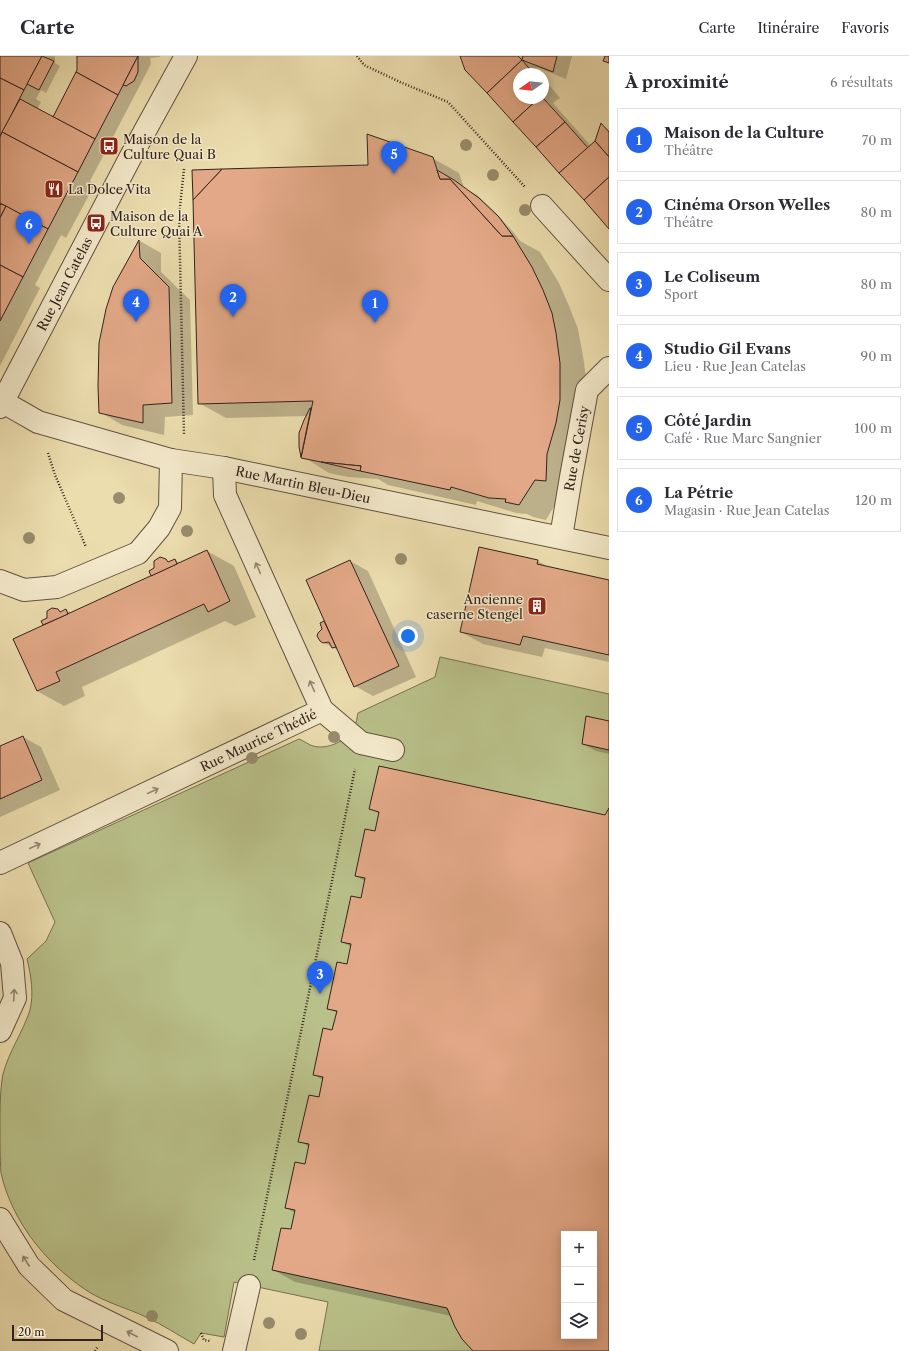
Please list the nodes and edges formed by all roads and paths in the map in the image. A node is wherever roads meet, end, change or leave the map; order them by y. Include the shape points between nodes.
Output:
1 (186, 56) edge
2 (357, 56) edge
3 (184, 169) dead end
4 (542, 206) joint
5 (609, 280) edge
6 (609, 368) edge
7 (1, 405) edge
8 (38, 422) junction
9 (178, 460) junction
10 (224, 468) junction
11 (561, 537) junction
12 (609, 548) edge
13 (96, 570) junction
14 (0, 581) edge
15 (322, 710) junction
16 (361, 743) junction
17 (393, 750) dead end
18 (0, 863) edge
19 (0, 933) edge
20 (0, 1031) edge
21 (0, 1219) edge
22 (248, 1286) joint
23 (167, 1351) edge
24 (234, 1351) edge

1 - 7 street, Rue Jean Catelas
2 - 4 path via 364,65 448,102
3 - 9 path via 179,216
4 - 5 street
6 - 11 street, Rue de Cerisy via 588,390
7 - 8 street, Rue Martin Bleu-Dieu
8 - 9 street, Rue Martin Bleu-Dieu
8 - 13 path via 55,475
9 - 10 street, Rue Martin Bleu-Dieu
9 - 13 street via 170,508 159,528 138,553
10 - 11 street, Rue Martin Bleu-Dieu
15 -> 10 street, Rue Maurice Thédié via 225,494
11 - 12 street, Rue Martin Bleu-Dieu
13 - 14 street via 57,586 24,590
15 - 16 street
18 -> 15 street, Rue Maurice Thédié
16 - 17 street
16 - 22 path
20 -> 19 street via 15,998 12,963
23 -> 21 street via 64,1300 29,1266
22 - 24 street

